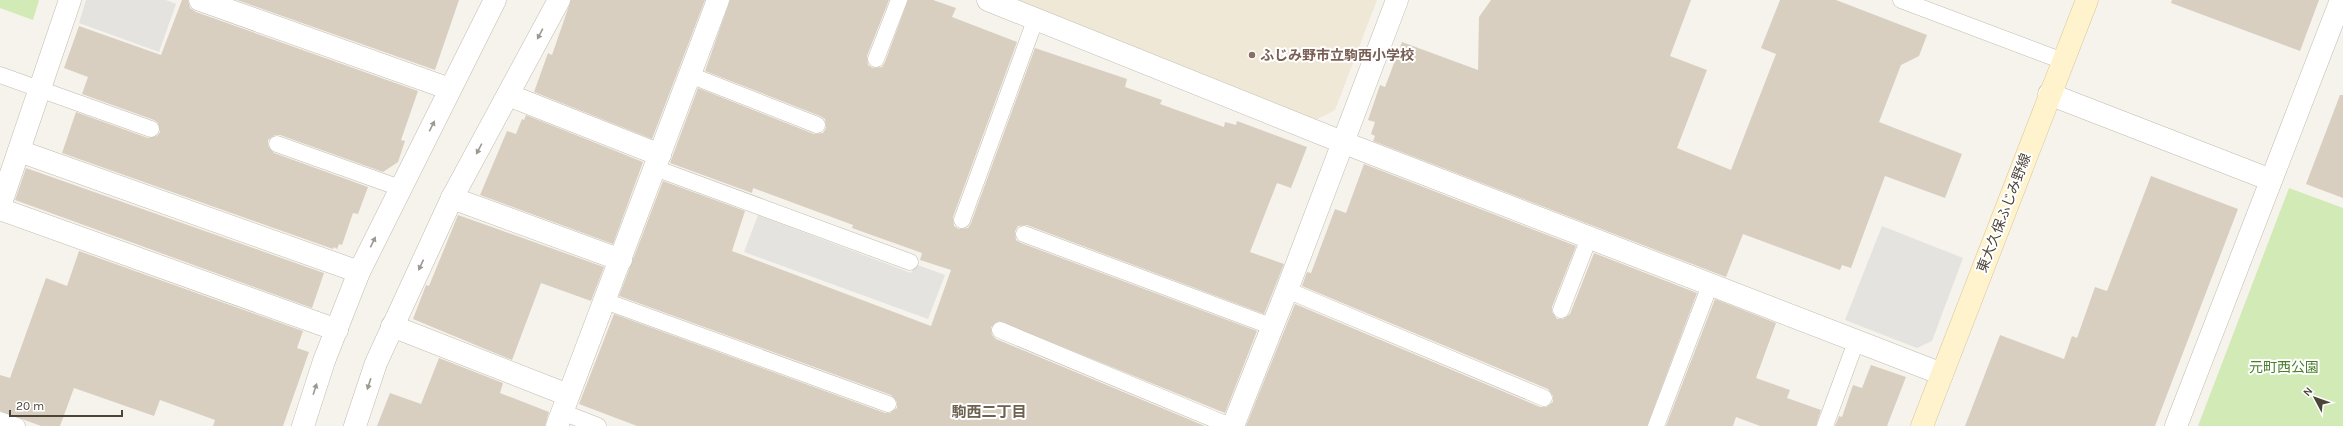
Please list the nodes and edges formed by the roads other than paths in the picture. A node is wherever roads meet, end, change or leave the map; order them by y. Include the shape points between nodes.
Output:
1 (70, 0) edge
2 (200, 0) edge
3 (495, 0) edge
4 (559, 0) edge
5 (718, 0) edge
6 (899, 0) edge
7 (988, 0) edge
8 (1397, 0) edge
9 (1901, 0) edge
10 (2086, 0) edge
11 (2341, 0) edge
12 (1036, 18) junction
13 (876, 59) dead end
14 (2063, 61) junction
15 (0, 75) edge
16 (690, 75) junction
17 (40, 89) junction
18 (450, 89) junction
19 (508, 94) junction
20 (2049, 94) junction
21 (817, 125) dead end
22 (151, 129) dead end
23 (1342, 142) junction
24 (277, 144) dead end
25 (19, 151) junction
26 (657, 161) junction
27 (2271, 180) junction
28 (400, 188) junction
29 (452, 198) junction
30 (0, 208) edge
31 (962, 220) dead end
32 (1024, 234) dead end
33 (1589, 238) junction
34 (621, 260) junction
35 (910, 262) dead end
36 (359, 272) junction
37 (1710, 285) junction
38 (1287, 290) junction
39 (606, 301) junction
40 (1561, 310) dead end
41 (392, 326) junction
42 (1273, 327) junction
43 (337, 330) junction
44 (1000, 330) dead end
45 (1857, 339) junction
46 (1942, 374) junction
47 (1544, 398) dead end
48 (888, 404) dead end
49 (562, 411) edge
50 (0, 420) edge
51 (17, 426) edge
52 (303, 426) edge
53 (355, 426) edge
54 (598, 426) edge
55 (1231, 426) edge
56 (1656, 426) edge
57 (1825, 426) edge
58 (1922, 426) edge
59 (2176, 426) edge

1 - 17 street
2 - 18 street
3 - 18 street
4 -> 19 street
5 - 16 street
6 - 13 lane
7 - 12 street
8 - 23 street
9 - 14 lane
10 - 14 main road, 東大久保ふじみ野線
11 - 27 street
12 - 23 street
12 - 31 lane
14 - 20 main road, 東大久保ふじみ野線
15 - 17 lane
16 - 21 lane
16 - 26 street
17 - 22 lane
17 - 25 street
28 -> 18 street
19 - 26 street
19 -> 29 street
20 - 27 street
20 - 46 main road, 東大久保ふじみ野線
23 - 33 street
23 - 38 street
24 - 28 lane
25 - 30 street
25 - 36 street
26 - 34 street
26 - 35 lane
27 - 59 street
36 -> 28 street
29 - 34 street
29 -> 41 street
30 - 43 street
32 - 42 lane
33 - 37 street
33 - 40 lane
34 - 39 street
36 - 43 street
37 - 45 street
37 - 56 lane
38 - 42 street
38 - 47 lane
39 - 48 lane
39 - 49 street
41 - 49 street
41 -> 53 street via 376,363
42 - 55 street
52 -> 43 street
44 - 55 lane
45 - 46 street
45 - 57 lane
46 - 58 main road, 東大久保ふじみ野線
49 - 54 lane
50 - 51 lane

